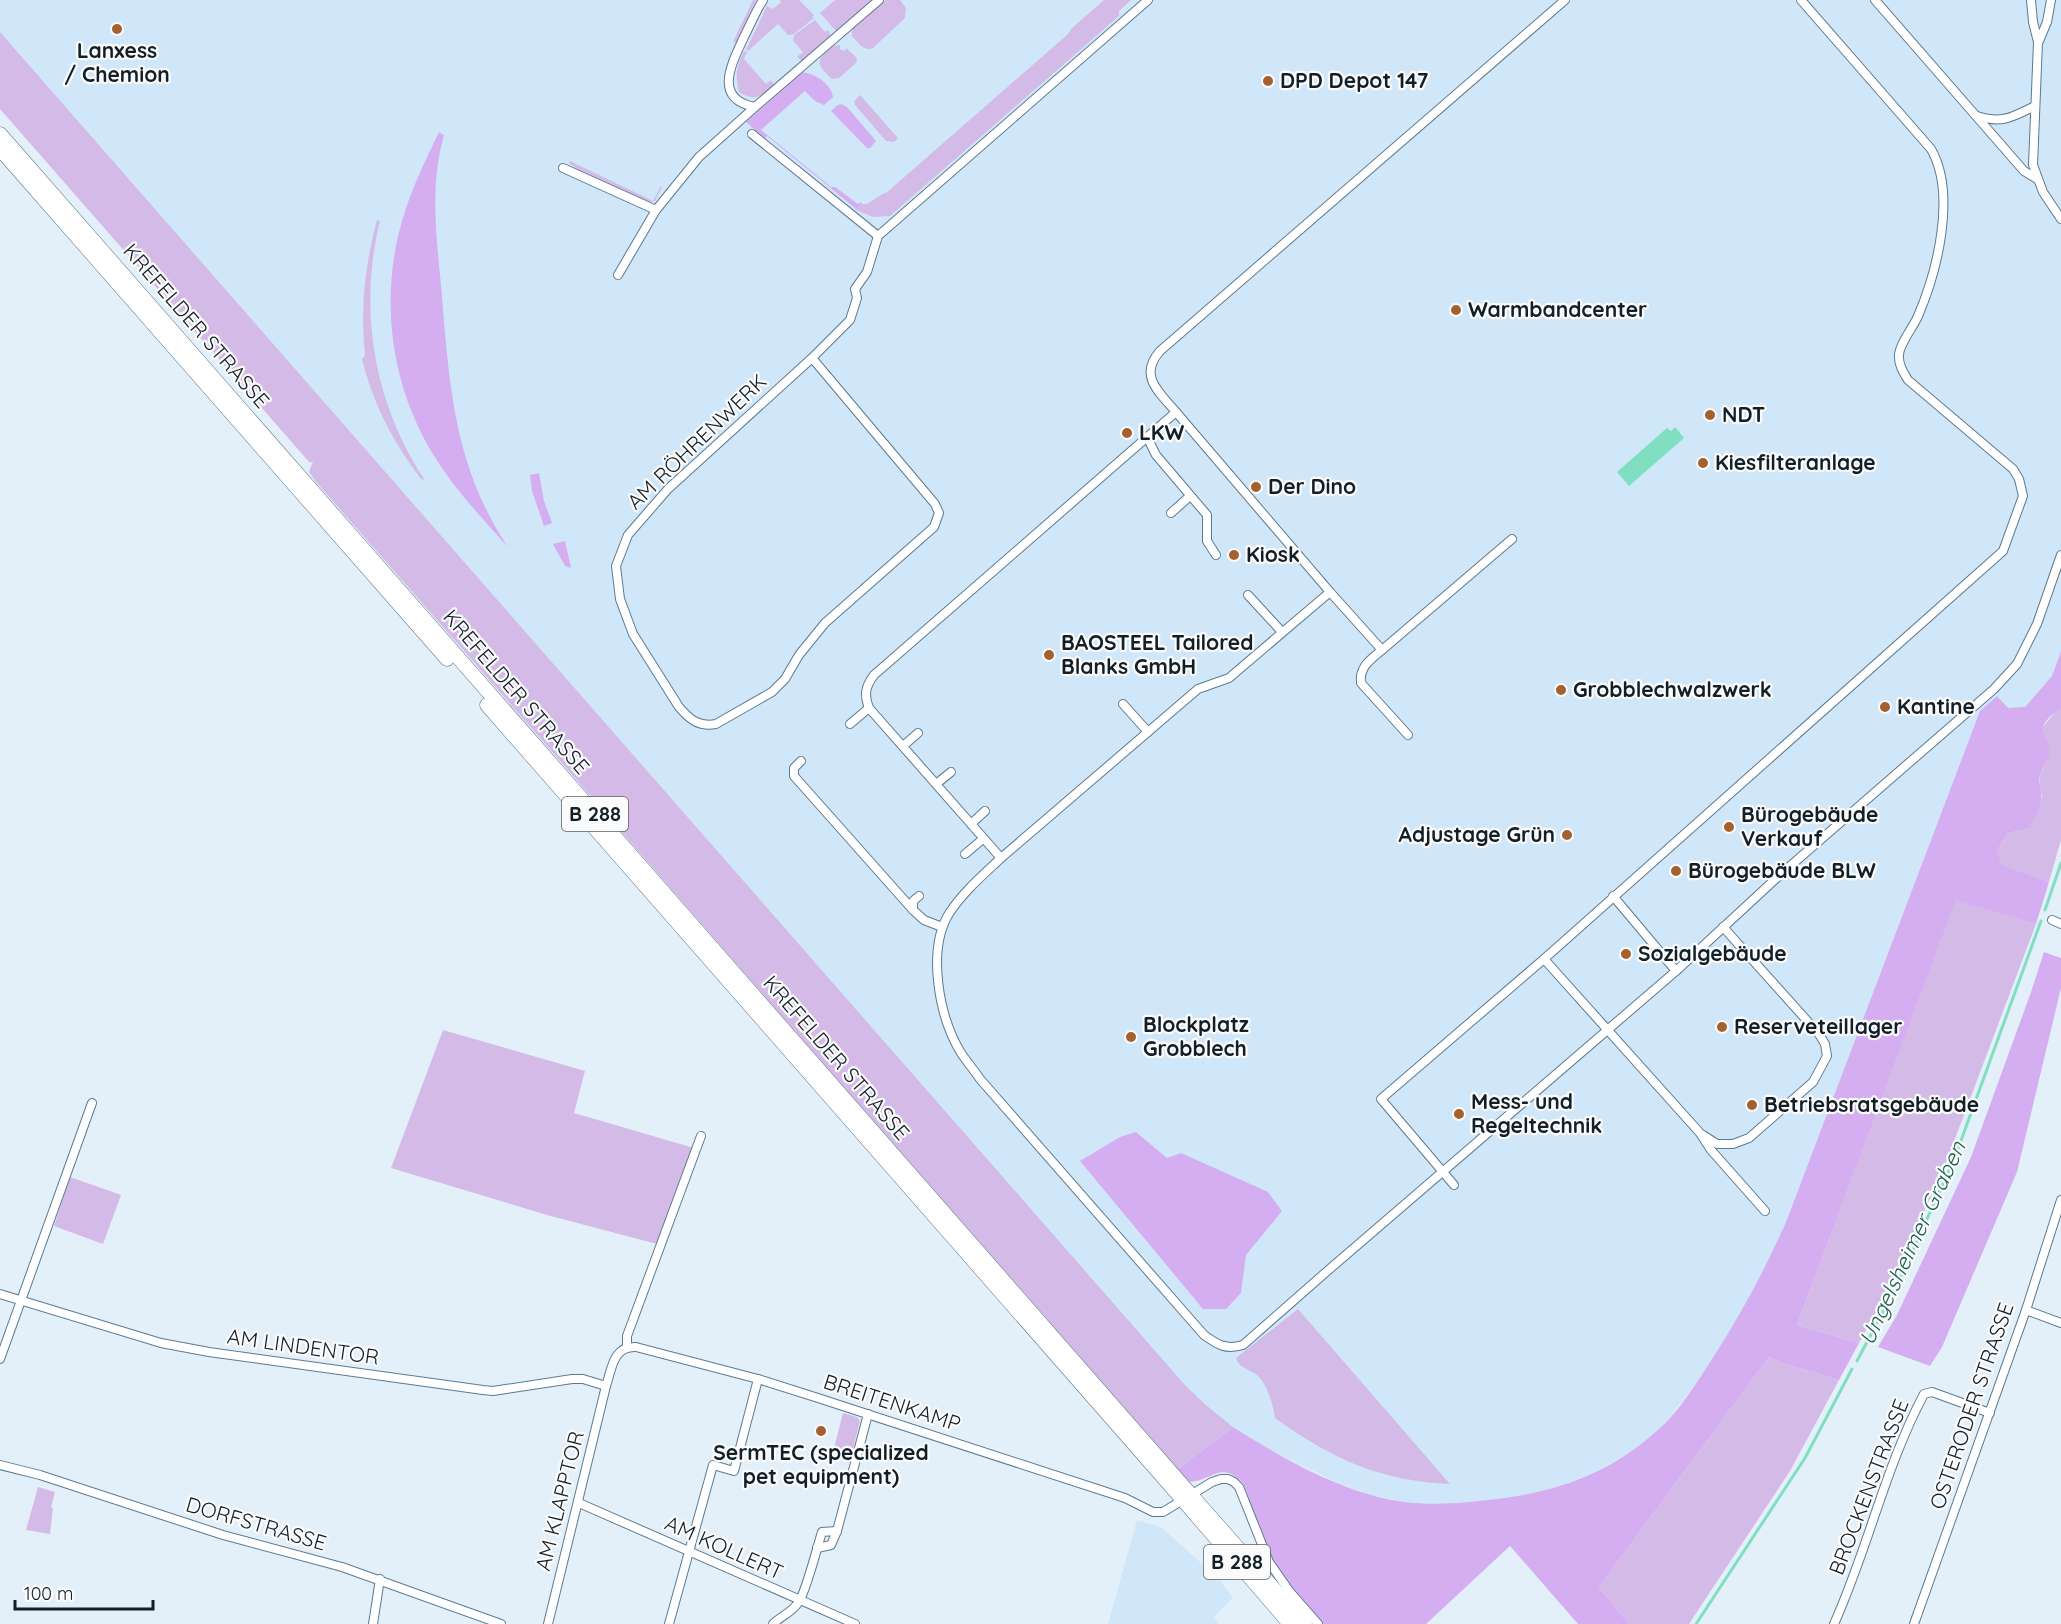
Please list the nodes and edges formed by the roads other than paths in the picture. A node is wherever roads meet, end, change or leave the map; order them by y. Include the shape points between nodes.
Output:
1 (763, 0) edge
2 (879, 0) edge
3 (1148, 0) edge
4 (1565, 0) edge
5 (1801, 0) edge
6 (1875, 0) edge
7 (2031, 0) edge
8 (2051, 0) edge
9 (2038, 42) junction
10 (2035, 106) junction
11 (755, 107) junction
12 (1976, 116) junction
13 (0, 134) edge
14 (752, 134) dead end
15 (0, 148) edge
16 (562, 168) dead end
17 (2037, 179) junction
18 (656, 210) junction
19 (2061, 219) edge
20 (878, 236) junction
21 (618, 275) dead end
22 (812, 358) junction
23 (1176, 412) junction
24 (1147, 437) junction
25 (1190, 496) junction
26 (1171, 513) dead end
27 (1512, 539) dead end
28 (1216, 555) dead end
29 (2061, 555) edge
30 (1330, 592) junction
31 (1248, 595) dead end
32 (1282, 632) junction
33 (1382, 650) junction
34 (1123, 704) dead end
35 (869, 708) junction
36 (850, 724) dead end
37 (1148, 732) junction
38 (918, 733) dead end
39 (1408, 735) dead end
40 (903, 746) junction
41 (801, 761) dead end
42 (951, 772) dead end
43 (936, 784) junction
44 (986, 811) dead end
45 (971, 824) junction
46 (983, 838) junction
47 (965, 854) dead end
48 (1001, 858) junction
49 (919, 896) dead end
50 (1613, 896) junction
51 (913, 910) junction
52 (2052, 920) dead end
53 (2061, 924) edge
54 (942, 927) junction
55 (1723, 927) junction
56 (1544, 959) junction
57 (1676, 971) junction
58 (1608, 1030) junction
59 (92, 1103) dead end
60 (1700, 1133) junction
61 (701, 1136) dead end
62 (1442, 1172) junction
63 (1454, 1185) dead end
64 (2061, 1200) edge
65 (1765, 1212) dead end
66 (0, 1294) edge
67 (22, 1300) junction
68 (2026, 1310) junction
69 (2061, 1323) edge
70 (627, 1347) junction
71 (0, 1359) edge
72 (758, 1379) junction
73 (606, 1386) junction
74 (1990, 1413) junction
75 (868, 1414) junction
76 (0, 1464) edge
77 (1187, 1498) junction
78 (579, 1503) junction
79 (837, 1531) junction
80 (817, 1548) junction
81 (689, 1553) junction
82 (380, 1579) junction
83 (801, 1601) junction
84 (373, 1624) edge
85 (501, 1624) edge
86 (548, 1624) edge
87 (669, 1624) edge
88 (773, 1624) edge
89 (855, 1624) edge
90 (1290, 1624) edge
91 (1305, 1624) edge
92 (1318, 1624) edge
93 (1834, 1624) edge
94 (1914, 1624) edge

1 - 11 street via 728,78 731,94 746,106
2 - 11 street
3 - 20 street
4 - 23 street via 1160,351 1149,372
5 - 50 street via 1937,160 1942,186 1941,241 1917,319 1899,353 1901,368 1908,380 2013,470 2023,496 2003,551
6 - 12 street
7 - 9 street
8 - 9 street
9 - 10 street
10 - 12 street via 2006,119 1991,121
10 - 17 street via 2032,154
11 - 18 street via 699,157
12 - 17 street via 2024,171
13 - 77 main road, KREFELDER STRASSE / B 288
14 - 20 street
15 - 77 main road, KREFELDER STRASSE / B 288
16 - 18 street
17 - 19 street
18 - 21 street
20 - 22 street, AM RÖHRENWERK via 867,272 855,289 857,298 850,320
22 - 22 street, AM RÖHRENWERK via 668,489 628,536 616,566 620,599 633,634 679,707 688,718 706,726 772,692 825,623 933,527 939,513
23 - 24 street
23 - 30 street
24 - 25 street via 1156,455
24 - 35 street via 874,675 865,698
25 - 26 street
25 - 28 street via 1207,515 1207,541
27 - 33 street
29 - 55 street via 2037,624 2017,664 1994,689
30 - 32 street
30 - 33 street
31 - 32 street
32 - 37 street via 1229,678 1198,689
33 - 39 street via 1364,665 1361,683
34 - 37 street
35 - 36 street
35 - 40 street
37 - 48 street
38 - 40 street
40 - 43 street
41 - 51 street via 794,768 794,776
42 - 43 street
43 - 45 street
44 - 45 street
45 - 46 street
46 - 47 street
46 - 48 street
48 - 54 street via 962,896
49 - 51 street
50 - 56 street
50 - 57 street
51 - 54 street via 924,920
52 - 53 street
54 - 62 street via 937,952 938,983 946,1019 960,1052 1188,1317 1217,1345 1231,1349 1243,1345
55 - 57 street
55 - 60 street via 1819,1034 1827,1056 1813,1082 1749,1137 1734,1144 1718,1144
56 - 58 street
56 - 62 street via 1381,1099
57 - 58 street
58 - 60 street
58 - 62 street
59 - 67 street
60 - 65 street
61 - 70 street via 627,1336
62 - 63 street
64 - 68 street, OSTERODER STRASSE
66 - 67 street, AM LINDENTOR
67 - 71 street
67 - 73 street, AM LINDENTOR via 161,1343 232,1355 483,1390 572,1379
68 - 69 street
68 - 74 street, OSTERODER STRASSE
70 - 72 street, BREITENKAMP
70 - 73 street via 615,1358
72 - 75 street, BREITENKAMP
72 - 81 street via 734,1471 713,1465
73 - 78 street, AM KLAPPTOR
74 - 93 street, BROCKENSTRASSE via 1932,1392 1924,1394 1885,1484 1855,1576
74 - 94 street, OSTERODER STRASSE
75 - 77 street, BREITENKAMP via 1125,1498 1153,1512 1163,1512
75 - 79 street
76 - 82 street, DORFSTRASSE via 223,1536
77 - 90 main road, KREFELDER STRASSE / B 288
77 - 91 main road, KREFELDER STRASSE / B 288
77 - 92 street, BREITENKAMP via 1221,1479 1239,1487 1269,1562
78 - 81 street, AM KOLLERT
78 - 86 street, AM KLAPPTOR
79 - 80 street via 831,1545
79 - 80 street via 822,1532
80 - 83 street
81 - 83 street, AM KOLLERT
81 - 87 street
82 - 84 street
82 - 85 street, DORFSTRASSE
83 - 88 street
83 - 89 street, AM KOLLERT

